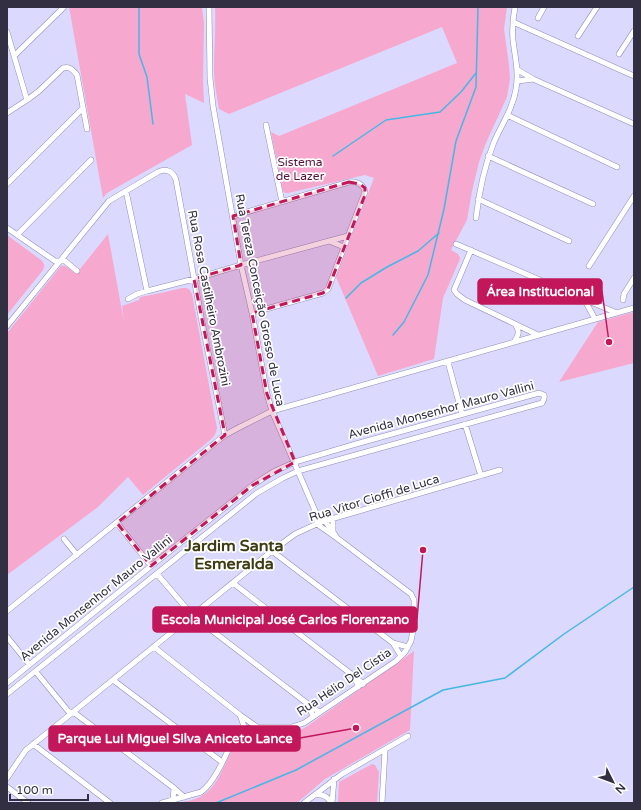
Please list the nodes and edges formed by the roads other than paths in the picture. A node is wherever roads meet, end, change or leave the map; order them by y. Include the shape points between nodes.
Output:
1 (64, 7) edge
2 (209, 7) edge
3 (515, 7) edge
4 (544, 7) edge
5 (597, 7) edge
6 (538, 18) dead end
7 (513, 22) junction
8 (7, 32) edge
9 (634, 32) edge
10 (578, 36) dead end
11 (619, 54) dead end
12 (14, 56) junction
13 (518, 70) junction
14 (634, 76) edge
15 (533, 79) junction
16 (518, 80) junction
17 (27, 100) junction
18 (83, 108) junction
19 (7, 113) edge
20 (507, 115) junction
21 (634, 124) edge
22 (266, 125) dead end
23 (87, 128) dead end
24 (488, 156) junction
25 (91, 160) dead end
26 (617, 167) dead end
27 (7, 184) edge
28 (126, 191) junction
29 (634, 196) edge
30 (478, 200) junction
31 (282, 202) junction
32 (593, 204) dead end
33 (233, 216) junction
34 (476, 218) dead end
35 (7, 228) edge
36 (17, 235) junction
37 (348, 236) junction
38 (329, 241) junction
39 (568, 241) dead end
40 (456, 244) dead end
41 (344, 247) junction
42 (471, 250) junction
43 (59, 261) junction
44 (242, 265) junction
45 (589, 266) dead end
46 (77, 271) dead end
47 (634, 278) edge
48 (194, 279) junction
49 (147, 291) junction
50 (128, 299) dead end
51 (584, 299) junction
52 (623, 300) dead end
53 (594, 304) junction
54 (634, 308) edge
55 (252, 313) junction
56 (617, 313) junction
57 (598, 318) junction
58 (515, 324) junction
59 (7, 326) edge
60 (519, 331) junction
61 (538, 335) junction
62 (523, 340) junction
63 (514, 342) junction
64 (448, 362) junction
65 (272, 411) junction
66 (462, 414) junction
67 (465, 424) junction
68 (225, 435) junction
69 (295, 462) junction
70 (500, 470) dead end
71 (298, 471) junction
72 (481, 476) junction
73 (316, 513) junction
74 (333, 518) junction
75 (325, 521) junction
76 (117, 523) junction
77 (317, 524) junction
78 (333, 532) junction
79 (337, 538) junction
80 (64, 539) dead end
81 (272, 551) junction
82 (77, 555) junction
83 (151, 566) junction
84 (157, 574) junction
85 (232, 583) junction
86 (7, 611) edge
87 (193, 616) junction
88 (7, 637) edge
89 (393, 643) junction
90 (154, 647) junction
91 (407, 649) junction
92 (401, 656) junction
93 (30, 664) junction
94 (36, 672) junction
95 (112, 680) junction
96 (7, 683) edge
97 (360, 685) junction
98 (7, 694) edge
99 (308, 704) junction
100 (319, 712) junction
101 (72, 713) junction
102 (240, 715) junction
103 (313, 716) junction
104 (256, 728) junction
105 (244, 729) junction
106 (408, 736) dead end
107 (33, 744) junction
108 (385, 750) junction
109 (222, 762) junction
110 (7, 778) edge
111 (334, 779) junction
112 (7, 787) edge
113 (174, 788) junction
114 (314, 795) junction
115 (184, 797) junction
116 (173, 800) junction
117 (28, 803) edge
118 (110, 803) edge
119 (162, 803) edge
120 (304, 803) edge
121 (332, 803) edge
122 (382, 803) edge

1 - 12 street
2 - 33 street, Rua Tereza Conceição Grosso de Luca via 212,106
3 - 7 street
4 - 6 street
5 - 10 street
7 - 13 street
7 - 14 street
8 - 12 street
9 - 11 street
12 - 17 street
13 - 15 street
13 - 16 street
15 - 16 street
15 - 21 street
16 - 20 street
17 - 18 street via 67,67 77,75
17 - 19 street
18 - 23 street
18 - 27 street
20 - 24 street
20 - 26 street
22 - 31 street
24 - 30 street
24 - 32 street
25 - 36 street
28 - 43 street via 109,201
28 - 48 street, Rua Rosa Castilheiro Ambrozini via 162,170 174,174
28 - 49 street
29 - 45 street
30 - 34 street
30 - 39 street
31 - 33 street
31 - 37 street via 349,182 360,184 365,188 365,195
33 - 44 street, Rua Tereza Conceição Grosso de Luca
35 - 36 street
36 - 43 street via 55,261
37 - 38 street
37 - 41 street
38 - 41 street
38 - 44 street
40 - 42 street
41 - 55 street via 326,291
42 - 51 street
42 - 58 street via 454,290 465,300
43 - 46 street via 65,261
43 - 59 street
44 - 48 street
44 - 55 street, Rua Tereza Conceição Grosso de Luca
47 - 52 street
48 - 49 street
48 - 68 street, Rua Rosa Castilheiro Ambrozini
49 - 50 street
51 - 53 street
51 - 57 street
53 - 56 street
53 - 57 street via 602,311
54 - 56 street
55 - 65 street, Rua Tereza Conceição Grosso de Luca
56 - 57 street
57 - 61 street
58 - 60 street
58 - 61 street
60 - 62 street
60 - 63 street
61 - 62 street
62 - 63 street
63 - 64 street
64 - 65 street
64 - 66 street
65 - 68 street
65 - 69 street, Rua Tereza Conceição Grosso de Luca
66 - 67 street, Avenida Monsenhor Mauro Vallini via 540,393 545,398 542,403
66 - 69 street, Avenida Monsenhor Mauro Vallini
67 - 71 street, Avenida Monsenhor Mauro Vallini
67 - 72 street
68 - 76 street
69 - 71 street, Rua Tereza Conceição Grosso de Luca
69 - 83 street, Avenida Monsenhor Mauro Vallini via 253,485
70 - 72 street, Rua Vitor Cioffi de Luca
71 - 73 street, Rua Tereza Conceição Grosso de Luca
71 - 84 street, Avenida Monsenhor Mauro Vallini via 257,493
72 - 74 street, Rua Vitor Cioffi de Luca
73 - 75 street, Rua Tereza Conceição Grosso de Luca
73 - 77 street, Rua Tereza Conceição Grosso de Luca
74 - 75 street, Rua Vitor Cioffi de Luca
74 - 78 street
75 - 77 street, Rua Vitor Cioffi de Luca
75 - 78 street, Rua Tereza Conceição Grosso de Luca
76 - 82 street
76 - 83 street
77 - 79 street, Rua Tereza Conceição Grosso de Luca
77 - 81 street, Rua Vitor Cioffi de Luca via 295,534
78 - 79 street, Rua Tereza Conceição Grosso de Luca
79 - 91 street, Rua Tereza Conceição Grosso de Luca via 411,594 414,600 413,630
80 - 82 street
81 - 85 street, Rua Vitor Cioffi de Luca
81 - 89 street
82 - 86 street
83 - 93 street, Avenida Monsenhor Mauro Vallini
84 - 87 street
84 - 94 street, Avenida Monsenhor Mauro Vallini
85 - 87 street, Rua Vitor Cioffi de Luca
85 - 97 street via 355,677
87 - 90 street, Rua Vitor Cioffi de Luca
87 - 99 street
88 - 93 street
89 - 91 street
89 - 92 street
90 - 95 street, Rua Vitor Cioffi de Luca
90 - 102 street
91 - 92 street, Rua Hélio Del Cístia
92 - 97 street, Rua Hélio Del Cístia
93 - 96 street, Avenida Monsenhor Mauro Vallini
94 - 98 street, Avenida Monsenhor Mauro Vallini
94 - 101 street
95 - 101 street, Rua Vitor Cioffi de Luca
95 - 109 street
97 - 100 street, Rua Hélio Del Cístia
99 - 100 street
99 - 103 street
100 - 103 street, Rua Hélio Del Cístia
101 - 107 street, Rua Vitor Cioffi de Luca
101 - 113 street
102 - 104 street
102 - 105 street
103 - 104 street, Rua Hélio Del Cístia via 298,726
104 - 105 street, Rua Hélio Del Cístia
105 - 109 street via 235,735
106 - 108 street
107 - 110 street, Rua Vitor Cioffi de Luca
107 - 118 street
108 - 111 street
108 - 122 street
109 - 115 street via 205,789
111 - 114 street
111 - 121 street
112 - 117 street
113 - 115 street
113 - 116 street
114 - 120 street
114 - 121 street via 324,795
115 - 116 street
116 - 119 street

